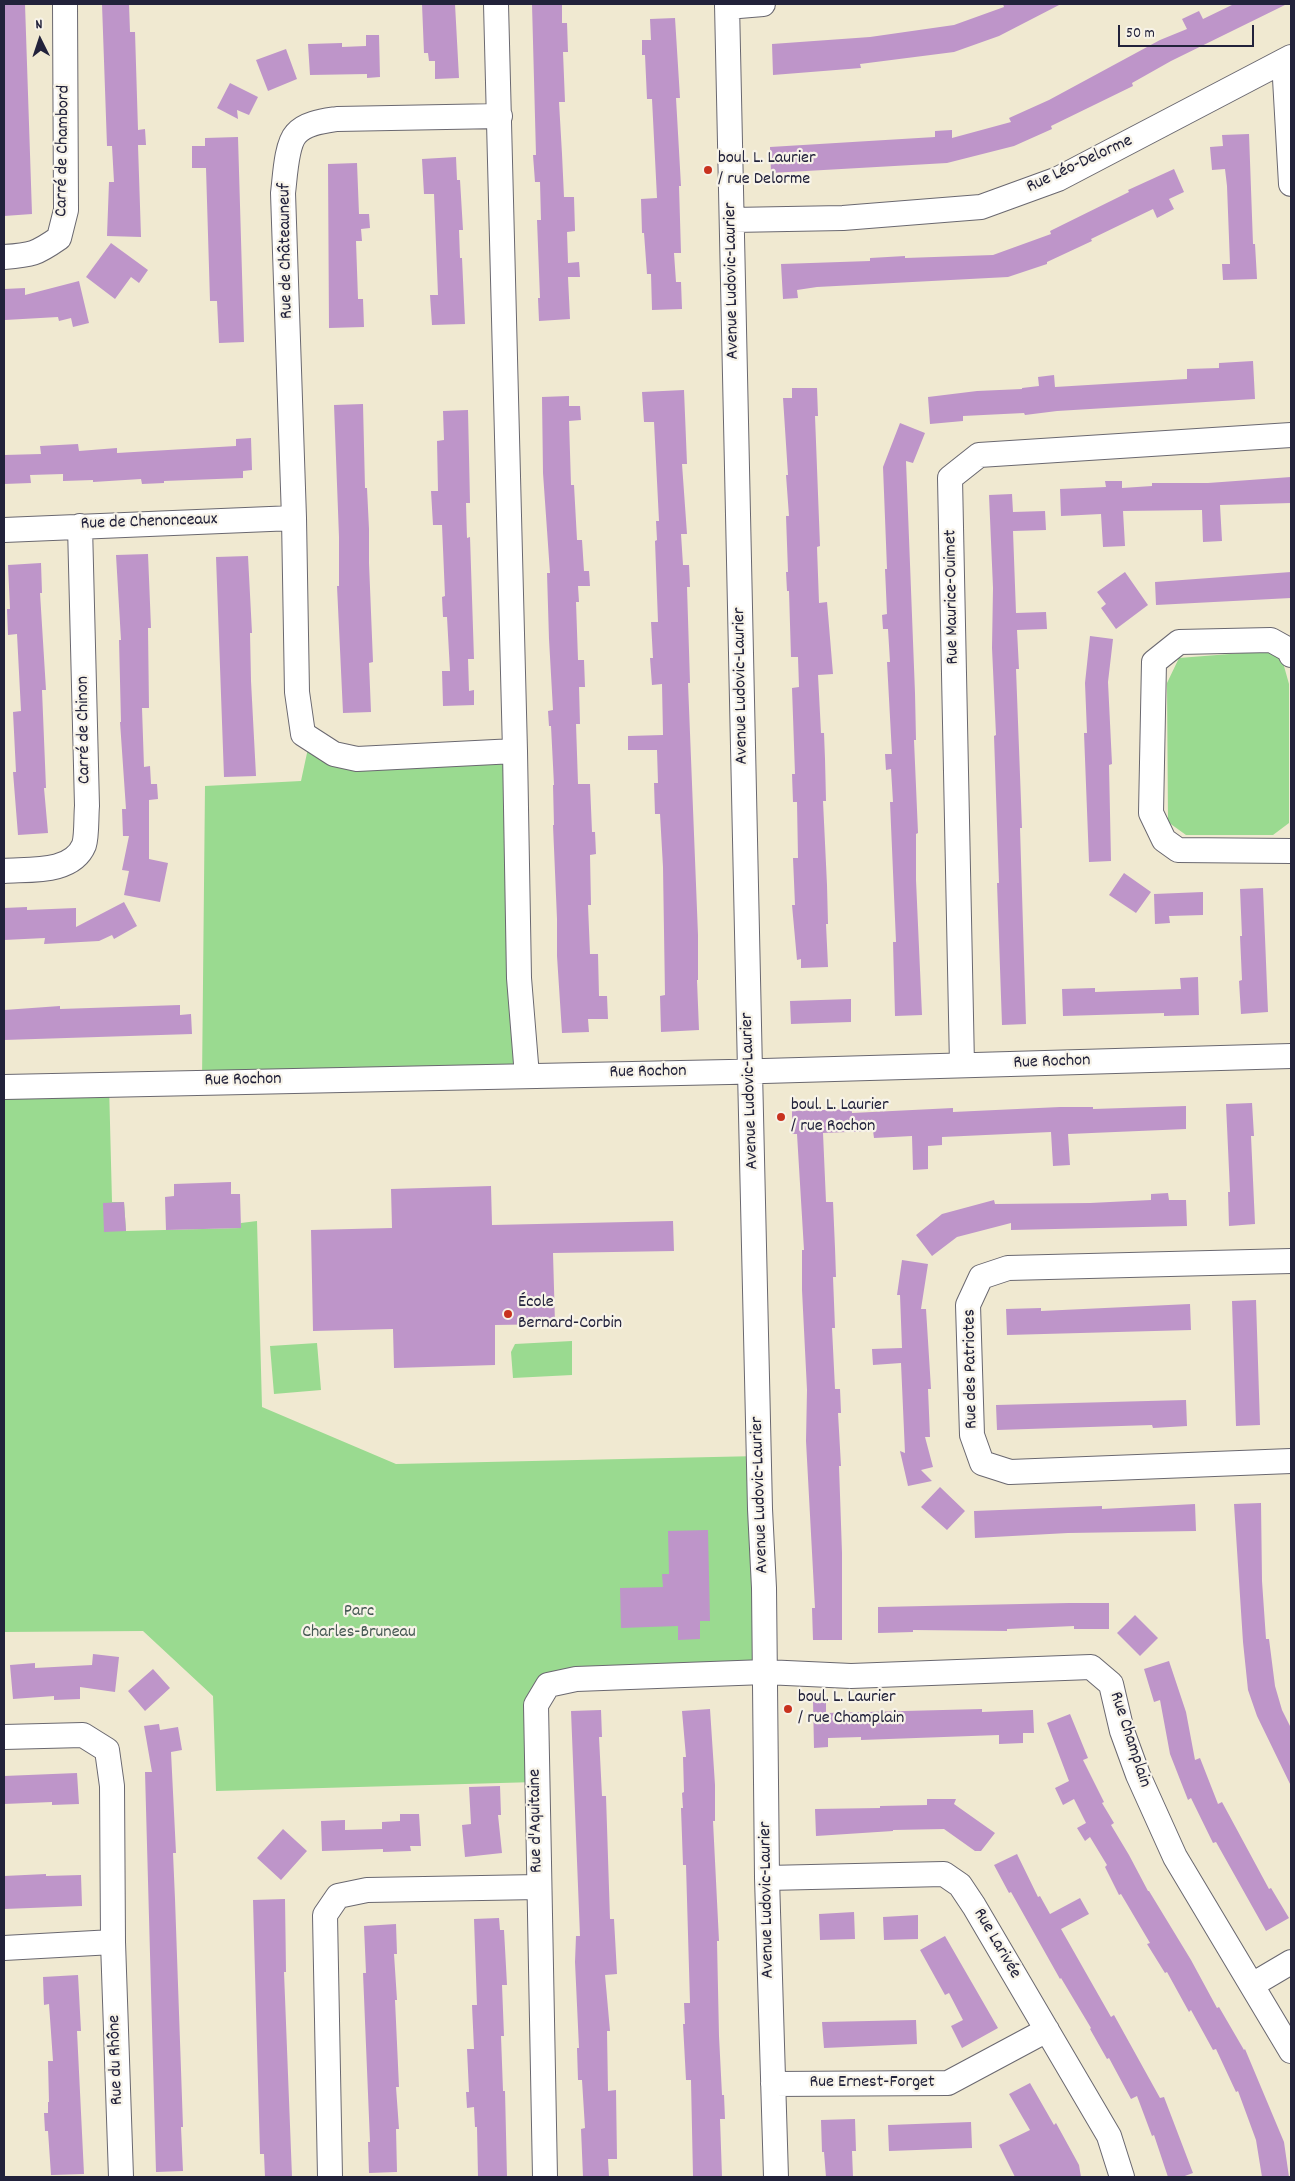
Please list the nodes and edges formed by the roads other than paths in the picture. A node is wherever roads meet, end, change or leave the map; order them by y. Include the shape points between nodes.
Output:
1 (64, 4) edge
2 (496, 4) edge
3 (763, 4) edge
4 (727, 5) edge
5 (1288, 59) edge
6 (500, 116) junction
7 (1291, 184) edge
8 (732, 220) junction
9 (4, 257) edge
10 (1291, 435) edge
11 (294, 518) junction
12 (80, 526) junction
13 (4, 530) edge
14 (1291, 655) edge
15 (515, 751) junction
16 (1291, 851) edge
17 (4, 871) edge
18 (1291, 1056) edge
19 (962, 1065) junction
20 (750, 1071) junction
21 (526, 1076) junction
22 (4, 1087) edge
23 (1291, 1261) edge
24 (1291, 1461) edge
25 (765, 1672) junction
26 (4, 1737) edge
27 (767, 1878) junction
28 (539, 1887) junction
29 (113, 1942) junction
30 (4, 1948) edge
31 (1291, 1962) edge
32 (1252, 1985) junction
33 (1046, 2030) junction
34 (1291, 2051) edge
35 (773, 2084) junction
36 (121, 2177) edge
37 (330, 2177) edge
38 (546, 2177) edge
39 (776, 2177) edge
40 (1122, 2177) edge

1 - 9 street, Carré de Chambord via 66,210 59,238 39,252
2 - 6 street
3 - 4 street
4 - 8 street, Avenue Ludovic-Laurier
5 - 7 street
5 - 8 street, Rue Léo-Delorme via 1058,179 981,207 843,218
6 - 11 street, Rue de Châteauneuf via 336,119 315,123 296,134 289,151 283,193
6 - 15 street
8 - 20 street, Avenue Ludovic-Laurier
10 - 19 street, Rue Maurice-Ouimet via 979,455 950,478
11 - 12 street, Rue de Chenonceaux
11 - 15 street via 297,692 303,734 334,754 356,759
12 - 13 street, Rue de Chenonceaux
12 - 17 street, Carré de Chinon via 87,806 84,845 70,861 51,868
14 - 16 street via 1289,650 1271,640 1180,642 1154,662 1151,758 1151,813 1164,840 1178,850
15 - 21 street via 519,978
18 - 19 street, Rue Rochon
19 - 20 street, Rue Rochon
20 - 21 street, Rue Rochon
20 - 25 street, Avenue Ludovic-Laurier
21 - 22 street, Rue Rochon
23 - 24 street, Rue des Patriotes via 1008,1268 981,1276 968,1305 972,1435 982,1463 1010,1472
25 - 27 street, Avenue Ludovic-Laurier
25 - 28 street, Rue d'Aquitaine via 576,1679 548,1684 536,1705
25 - 32 street, Rue Champlain via 851,1676 1091,1667 1111,1684 1122,1731 1138,1775 1175,1857
26 - 29 street, Rue du Rhône via 83,1735 107,1750 112,1786
27 - 33 street, Rue Larivée via 944,1874 960,1885 974,1906
27 - 35 street, Avenue Ludovic-Laurier
28 - 37 street via 367,1890 338,1896 325,1915
28 - 38 street, Rue d'Aquitaine
29 - 30 street
29 - 36 street, Rue du Rhône
31 - 32 street
32 - 34 street, Rue Champlain
33 - 35 street, Rue Ernest-Forget via 948,2083
33 - 40 street, Rue Larivée via 1109,2136
35 - 39 street, Avenue Ludovic-Laurier

